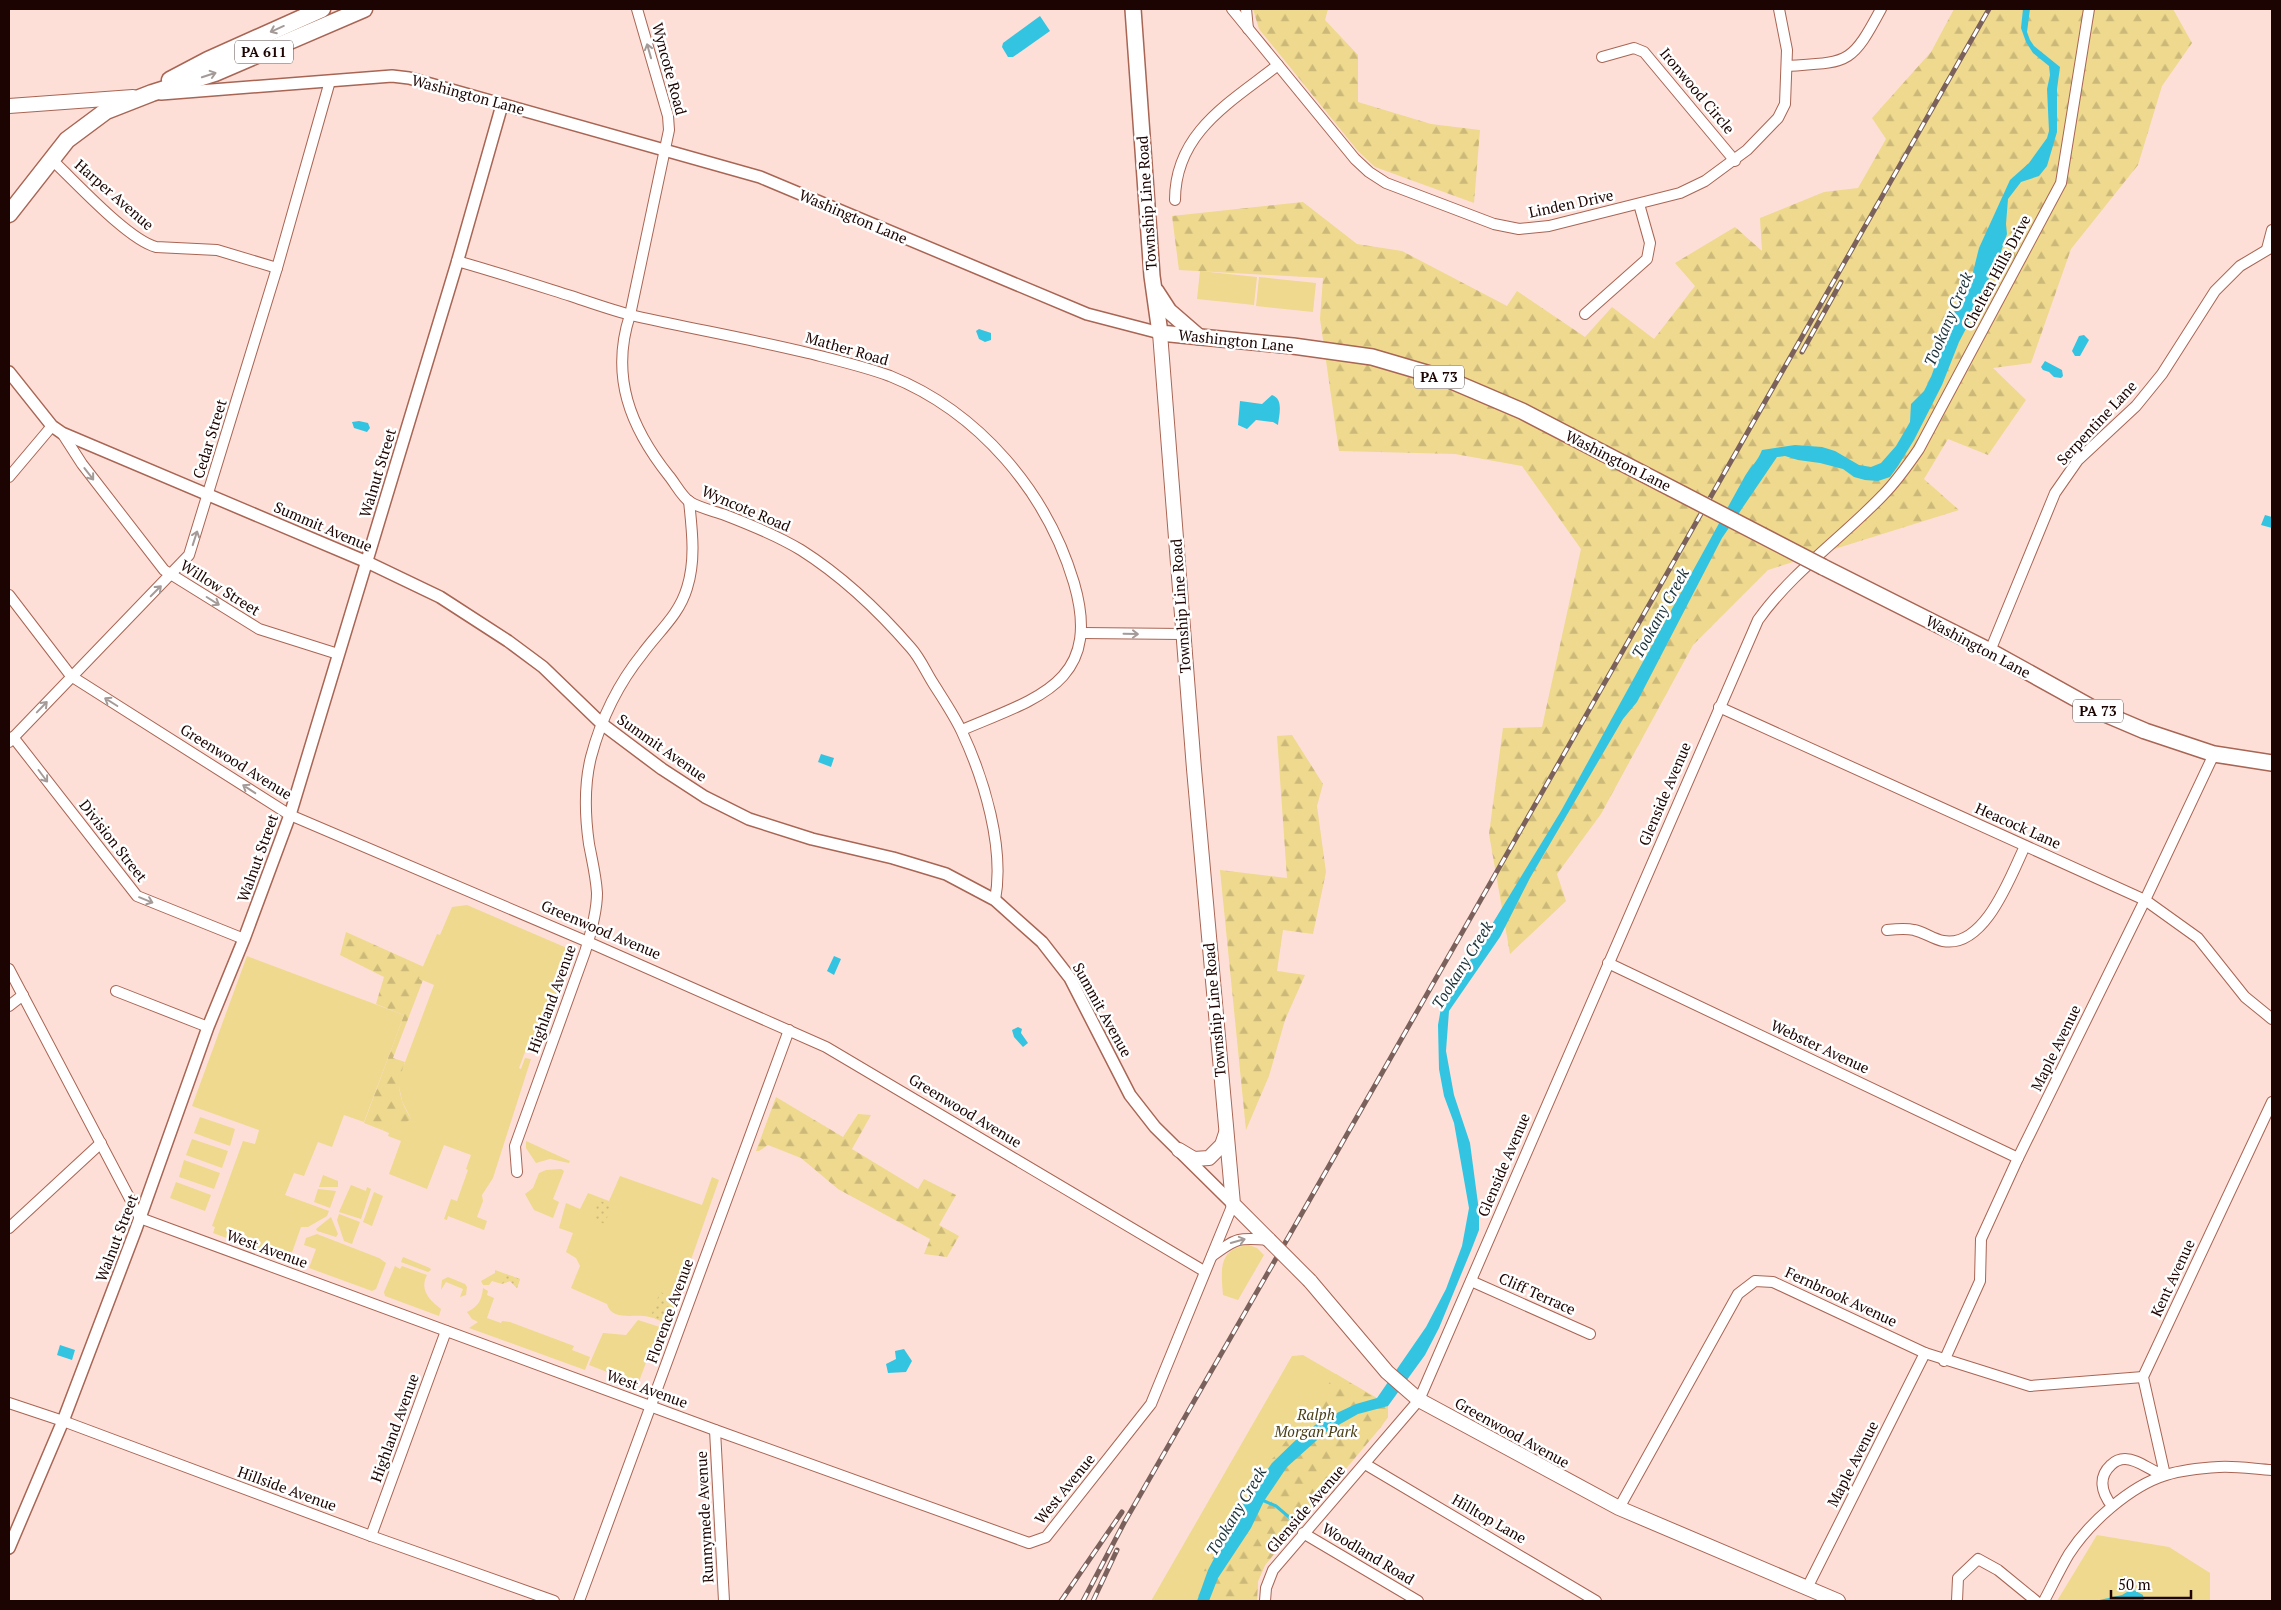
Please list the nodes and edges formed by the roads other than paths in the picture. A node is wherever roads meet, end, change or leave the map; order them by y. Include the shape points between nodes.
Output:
1 (322, 9) edge
2 (364, 9) edge
3 (637, 9) edge
4 (1133, 9) edge
5 (1232, 9) edge
6 (1246, 9) edge
7 (1779, 9) edge
8 (1882, 9) edge
9 (2089, 9) edge
10 (1248, 29) junction
11 (1602, 57) dead end
12 (1278, 64) junction
13 (1787, 66) junction
14 (330, 81) junction
15 (148, 94) junction
16 (502, 105) junction
17 (9, 106) edge
18 (667, 149) junction
19 (51, 159) junction
20 (1735, 161) junction
21 (1176, 200) dead end
22 (1640, 204) junction
23 (9, 214) edge
24 (2272, 230) edge
25 (2270, 248) edge
26 (457, 261) junction
27 (276, 268) junction
28 (1154, 289) junction
29 (1585, 314) dead end
30 (630, 315) junction
31 (1160, 333) junction
32 (1199, 337) junction
33 (9, 372) edge
34 (52, 426) junction
35 (62, 433) junction
36 (9, 477) edge
37 (208, 495) junction
38 (689, 502) junction
39 (367, 562) junction
40 (172, 575) junction
41 (9, 595) edge
42 (1082, 633) junction
43 (1183, 634) junction
44 (1990, 652) junction
45 (338, 654) junction
46 (71, 676) junction
47 (1719, 707) junction
48 (602, 724) junction
49 (962, 730) junction
50 (11, 740) edge
51 (2214, 754) junction
52 (2272, 763) edge
53 (290, 815) junction
54 (2025, 846) junction
55 (995, 900) junction
56 (2145, 900) junction
57 (1887, 930) dead end
58 (244, 939) junction
59 (588, 942) junction
60 (1608, 963) junction
61 (9, 969) edge
62 (116, 991) dead end
63 (23, 995) junction
64 (9, 1006) edge
65 (2272, 1018) edge
66 (208, 1027) junction
67 (789, 1030) junction
68 (2272, 1102) edge
69 (1226, 1132) junction
70 (100, 1143) junction
71 (1180, 1150) junction
72 (2018, 1158) junction
73 (517, 1172) dead end
74 (1233, 1204) junction
75 (140, 1218) junction
76 (9, 1228) edge
77 (1268, 1240) junction
78 (1211, 1256) junction
79 (1204, 1271) junction
80 (1471, 1281) junction
81 (446, 1331) junction
82 (1590, 1334) dead end
83 (1925, 1353) junction
84 (1944, 1360) junction
85 (2142, 1377) junction
86 (1418, 1400) junction
87 (9, 1403) edge
88 (652, 1406) junction
89 (63, 1421) junction
90 (715, 1430) junction
91 (1365, 1464) junction
92 (2272, 1470) edge
93 (2165, 1475) junction
94 (2112, 1506) junction
95 (1619, 1508) junction
96 (1303, 1533) junction
97 (371, 1536) junction
98 (9, 1548) edge
99 (1808, 1588) junction
100 (554, 1601) edge
101 (579, 1601) edge
102 (724, 1601) edge
103 (1265, 1601) edge
104 (1418, 1601) edge
105 (1596, 1601) edge
106 (1838, 1601) edge
107 (1957, 1601) edge
108 (2036, 1601) edge
109 (2044, 1601) edge

1 -> 15 highway, PA 611 via 208,60
15 -> 2 highway, PA 611 via 215,74
18 -> 3 street, Wyncote Road via 668,116
4 - 28 main road, Township Line Road
5 - 10 street, Linden Drive
6 - 10 street
7 - 13 street, Linden Drive
8 - 13 street via 1862,44 1850,55 1839,61
9 - 47 street, Chelten Hills Drive via 2061,183 1919,449 1895,482 1762,614
10 - 12 street, Linden Drive
11 - 20 street, Ironwood Circle via 1634,48 1644,52
12 - 21 street via 1195,135 1179,169
12 - 22 street, Linden Drive via 1360,164 1386,183 1494,224 1519,229 1542,228
13 - 20 street, Linden Drive via 1782,113
14 - 15 street, Washington Lane
14 - 16 street, Washington Lane via 392,76 409,78
14 - 27 street, Cedar Street
15 - 17 main road, Washington Lane
15 - 19 highway, PA 611 via 106,111 86,124
16 - 18 street, Washington Lane
16 - 26 street, Walnut Street
18 - 30 street, Wyncote Road
18 - 31 street, Washington Lane via 760,177 1087,314
19 - 23 highway, PA 611
19 - 27 street, Harper Avenue via 148,245 217,250
20 - 22 street, Linden Drive via 1691,188
22 - 29 street via 1650,243 1647,259
24 - 25 street
25 - 44 street, Serpentine Lane via 2240,266 2215,291 2152,386 2136,406 2078,460 2054,493
26 - 30 street, Mather Road
26 - 39 street, Walnut Street
27 - 37 street, Cedar Street
28 - 31 main road, Township Line Road
28 - 32 main road via 1169,310
30 - 38 street, Wyncote Road via 624,330 622,354 622,378 628,403 646,445
30 - 42 street, Mather Road via 854,364 892,377 950,409 989,441 1036,499 1067,562 1075,586
31 - 32 main road, Washington Lane / PA 73
31 - 43 main road, Township Line Road
32 - 44 main road, Washington Lane / PA 73, bridge via 1372,357 1447,379 1522,412
33 - 34 street, Summit Avenue
34 - 35 street, Summit Avenue
34 - 36 street
35 - 37 street, Summit Avenue
35 -> 40 street, Willow Street via 164,570
37 - 39 street, Summit Avenue
40 -> 37 street, Cedar Street via 189,556
38 - 48 street, Highland Avenue via 692,566 687,589 672,620 643,652 623,681
38 - 49 street, Wyncote Road via 760,530 799,550 837,576 912,649
39 - 45 street, Walnut Street
39 - 48 street, Summit Avenue via 440,597 496,632 543,668
40 -> 45 street, Willow Street via 259,630
46 -> 40 street, Cedar Street
41 - 46 street, Greenwood Avenue
42 -> 43 street
42 - 49 street, Mather Road via 1071,666 1056,685 1038,697
43 - 69 main road, Township Line Road
44 - 51 main road, Washington Lane / PA 73 via 2098,711
45 - 53 street, Walnut Street
50 -> 46 street, Cedar Street
53 -> 46 street, Greenwood Avenue
47 - 54 street, Heacock Lane
47 - 60 street, Glenside Avenue
48 - 55 street, Summit Avenue via 699,794 749,819 821,842 946,874
48 - 59 street, Highland Avenue via 586,789 597,894
49 - 55 street, Wyncote Road via 983,786 990,818 998,885
50 -> 58 street, Division Street via 137,896
51 - 52 main road, Washington Lane / PA 73
51 - 56 street, Maple Avenue
53 - 58 street, Walnut Street
53 - 59 street, Greenwood Avenue
54 - 56 street, Heacock Lane
54 - 57 street via 1994,909 1973,932 1945,942 1914,930
55 - 71 street, Summit Avenue via 1042,942 1070,978 1130,1095 1155,1127
56 - 65 street, Heacock Lane via 2198,938 2244,997
56 - 72 street, Maple Avenue
58 - 66 street, Walnut Street
59 - 67 street, Greenwood Avenue
59 - 73 street, Highland Avenue via 515,1146
60 - 72 street, Webster Avenue
60 - 80 street, Glenside Avenue
61 - 63 street
62 - 66 street
63 - 64 street
63 - 70 street
66 - 75 street, Walnut Street
67 - 79 street, Greenwood Avenue via 839,1055
67 - 88 street, Florence Avenue
68 - 85 street, Kent Avenue
69 - 71 main road via 1222,1145 1209,1158 1194,1159
69 - 74 main road, Township Line Road
70 - 75 street
70 - 76 street
71 - 74 street, Summit Avenue
72 - 84 street, Maple Avenue via 1981,1239 1980,1281
74 - 77 main road, Greenwood Avenue
74 - 78 street, West Avenue
75 - 81 street, West Avenue
75 - 89 street, Walnut Street
78 -> 77 street via 1235,1240
77 - 86 main road, Greenwood Avenue, bridge via 1310,1281 1387,1372
78 - 79 street, West Avenue
79 - 90 street, West Avenue via 1151,1404 1046,1537 1029,1543
80 - 82 street, Cliff Terrace
80 - 86 street, Glenside Avenue
81 - 88 street, West Avenue
81 - 97 street, Highland Avenue
83 - 84 street, Fernbrook Avenue
83 - 95 street, Fernbrook Avenue via 1773,1282 1755,1281 1738,1294
83 - 99 street, Maple Avenue
84 - 85 street, Fernbrook Avenue via 2030,1386
85 - 93 street
86 - 91 street, Glenside Avenue
86 - 95 main road, Greenwood Avenue
87 - 89 street, Hillside Avenue
88 - 90 street, West Avenue
88 - 101 street, Florence Avenue
89 - 97 street, Hillside Avenue
89 - 98 street, Walnut Street
90 - 102 street, Runnymede Avenue
91 - 96 street, Glenside Avenue
91 - 105 street, Hilltop Lane
92 - 93 street via 2220,1466
93 - 94 street
93 - 94 street via 2133,1460 2115,1461 2103,1473 2102,1480 2107,1500
94 - 109 street via 2070,1553
95 - 99 main road, Greenwood Avenue
96 - 103 street, Glenside Avenue via 1273,1570
96 - 104 street, Woodland Road
97 - 100 street, Hillside Avenue
99 - 106 main road, Greenwood Avenue
107 - 108 street via 1958,1578 1978,1559

